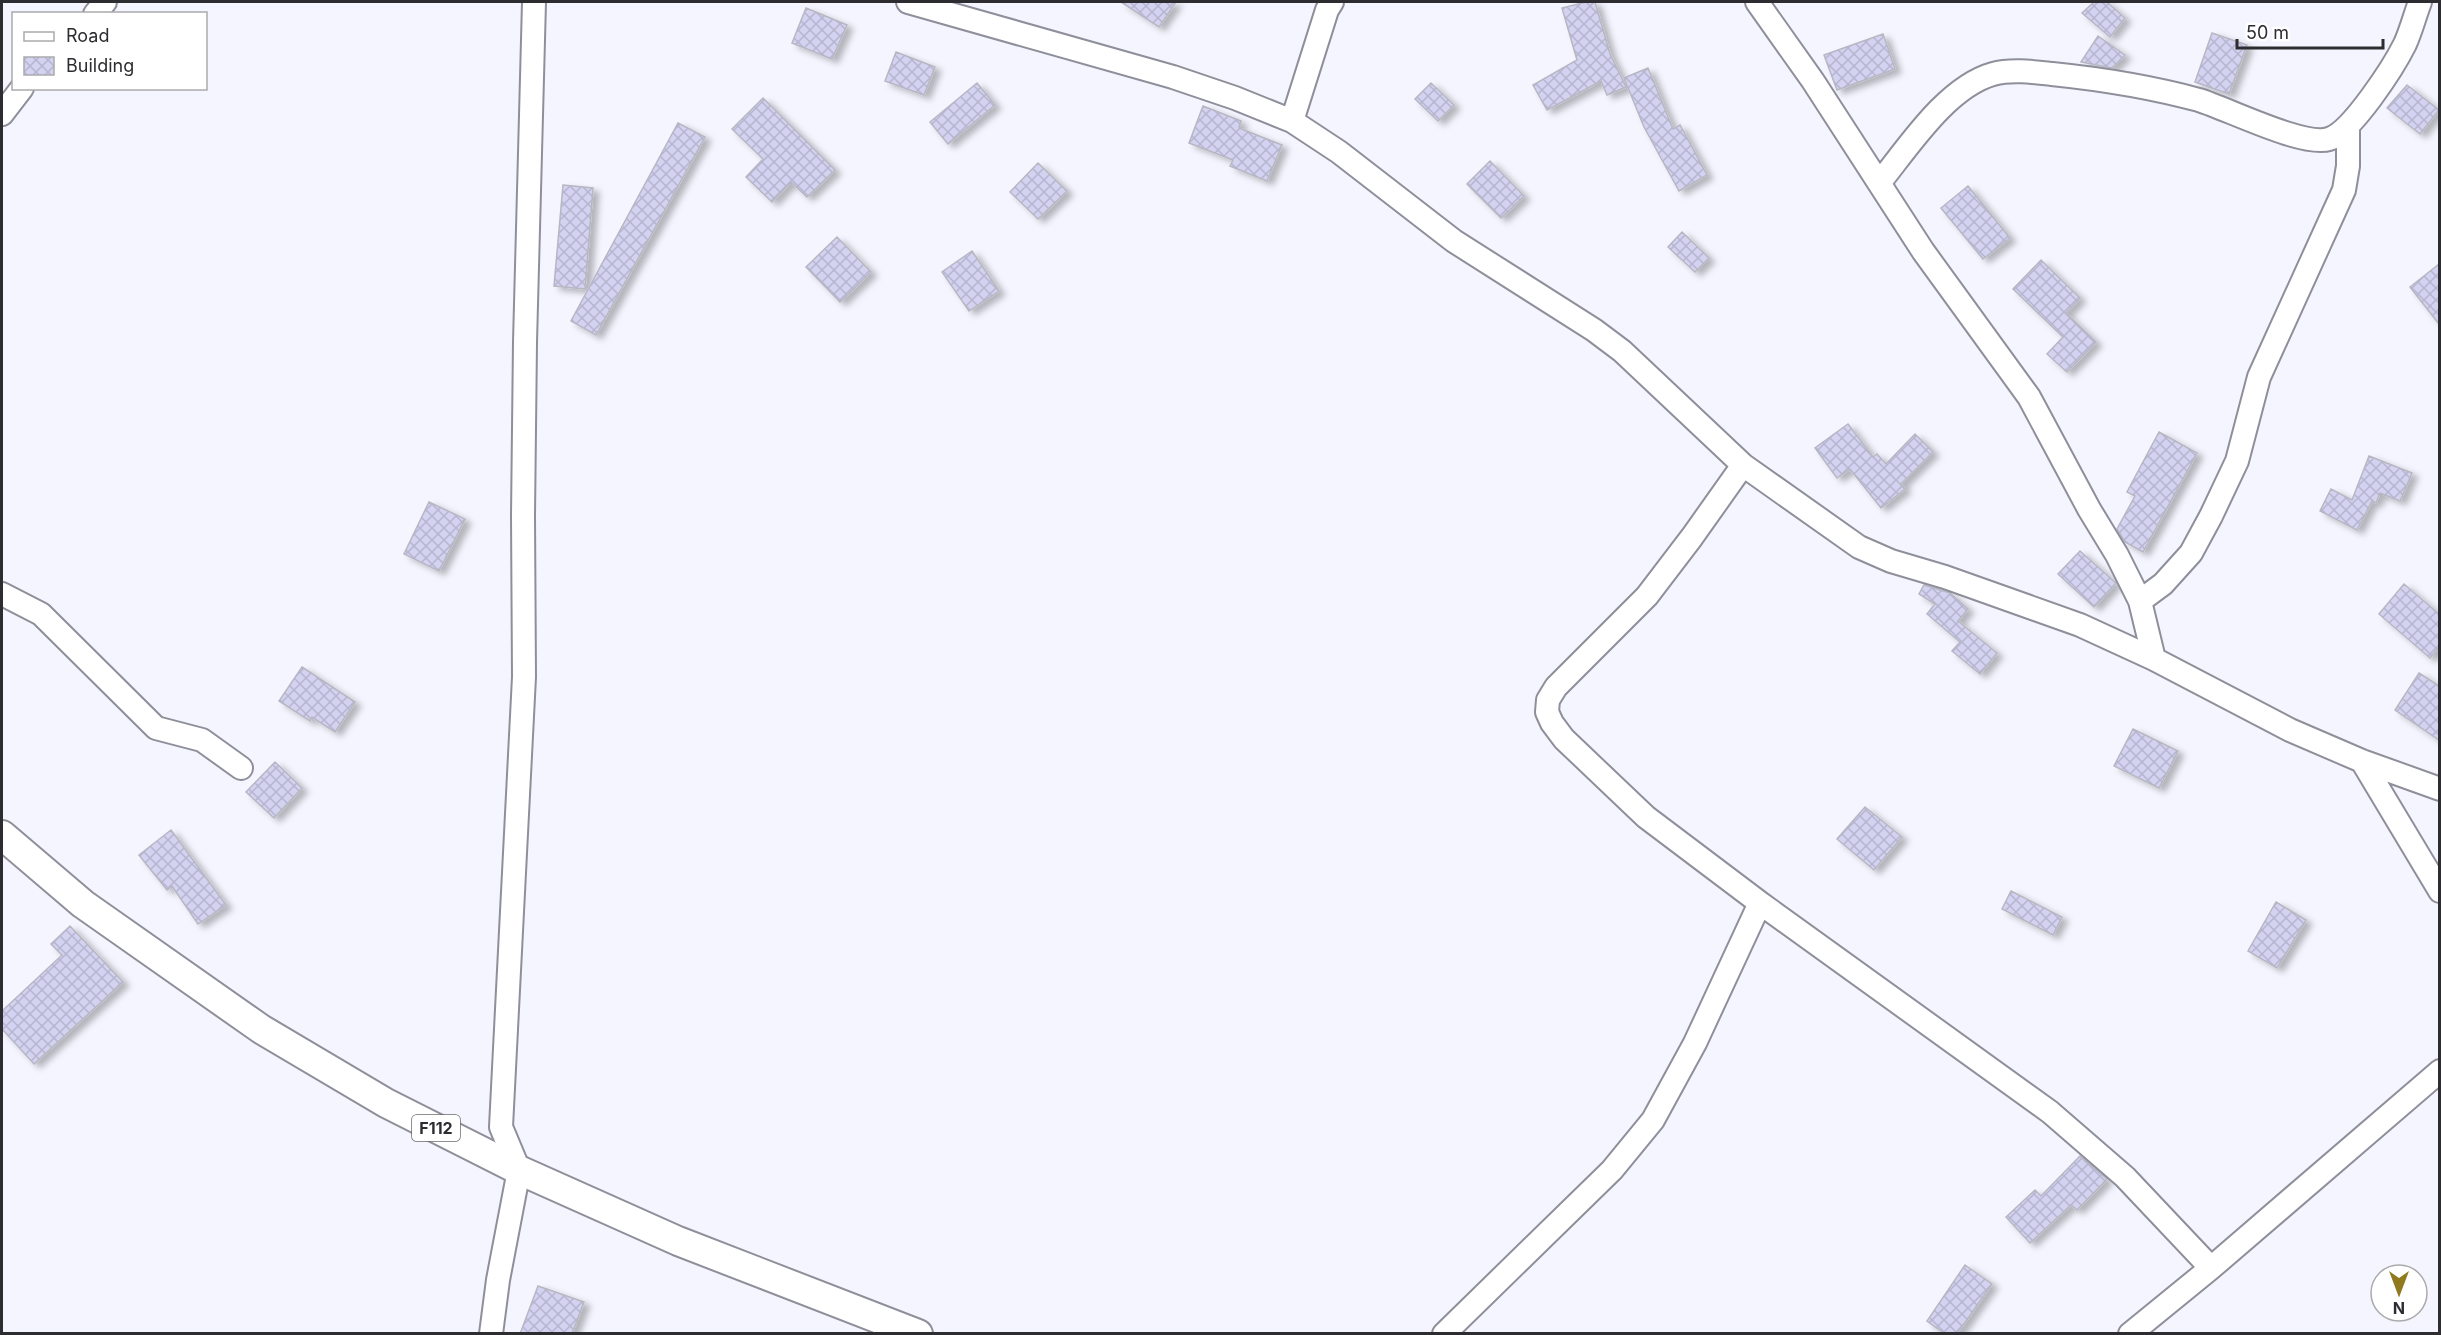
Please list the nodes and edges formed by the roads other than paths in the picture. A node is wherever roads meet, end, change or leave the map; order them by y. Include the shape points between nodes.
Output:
1 (534, 2) edge
2 (908, 2) edge
3 (1332, 2) edge
4 (1757, 2) edge
5 (2420, 2) edge
6 (20, 90) edge
7 (2, 114) edge
8 (1292, 121) junction
9 (2348, 126) junction
10 (1880, 182) junction
11 (1743, 465) junction
12 (2, 594) edge
13 (2140, 601) junction
14 (2154, 659) junction
15 (2362, 761) junction
16 (241, 768) dead end
17 (2439, 789) edge
18 (2, 835) edge
19 (2439, 891) edge
20 (1760, 903) junction
21 (2439, 1071) edge
22 (519, 1170) junction
23 (2211, 1268) junction
24 (491, 1334) edge
25 (918, 1334) edge
26 (1444, 1334) edge
27 (2130, 1334) edge

1 - 22 street via 525,342 524,677 501,1127
2 - 8 street via 1173,77
3 - 8 street
4 - 10 street
5 - 9 street via 2405,44
6 - 7 street
8 - 11 street via 1339,152 1454,241 1622,351
9 - 10 street via 2329,139 2302,138 2200,100 2101,79 2029,72 1994,74 1962,90 1932,117
9 - 13 street via 2344,190 2259,377 2236,461 2191,553 2163,584
10 - 13 street via 1923,251 2030,397
11 - 14 street via 1860,547 1891,561 2016,601
11 - 20 street via 1647,596 1556,687 1548,700 1547,712 1563,739 1646,817
12 - 16 street via 41,614 156,728 202,740
13 - 14 street
14 - 15 street via 2290,730
15 - 17 street
15 - 19 street
18 - 22 main road, F112 via 83,904 261,1029 386,1102
20 - 23 street via 2050,1112 2125,1178
20 - 26 street via 1695,1042 1653,1120 1612,1170
21 - 23 street
22 - 24 street
22 - 25 main road, F112 via 678,1241
23 - 27 street

